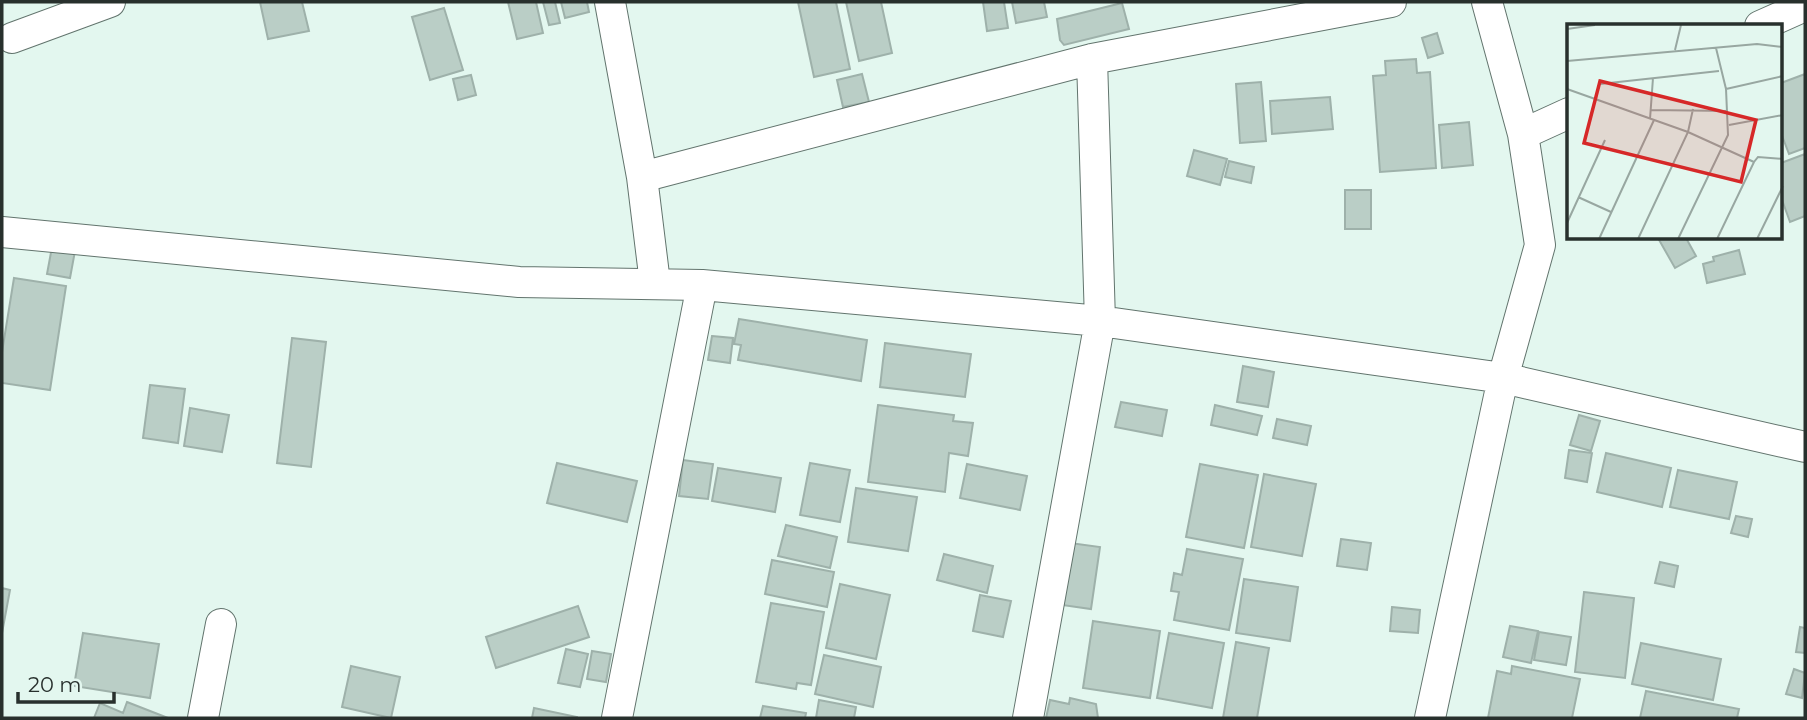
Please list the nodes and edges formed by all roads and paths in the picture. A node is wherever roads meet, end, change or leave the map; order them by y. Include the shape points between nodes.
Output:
1 (110, 2) edge
2 (610, 2) edge
3 (1391, 2) edge
4 (1487, 2) edge
5 (1805, 6) edge
6 (1764, 24) edge
7 (12, 38) dead end
8 (1092, 59) junction
9 (1567, 114) edge
10 (1523, 134) junction
11 (642, 177) junction
12 (2, 232) edge
13 (655, 283) junction
14 (702, 285) junction
15 (1100, 321) junction
16 (1503, 379) junction
17 (1805, 447) edge
18 (221, 624) dead end
19 (203, 718) edge
20 (617, 718) edge
21 (1027, 718) edge
22 (1430, 718) edge

1 - 7 street
2 - 11 street
3 - 8 street
4 - 10 street
5 - 6 street
8 - 11 street
8 - 15 street
9 - 10 street
10 - 16 street via 1540,245
11 - 13 street
12 - 13 street via 519,282
13 - 14 street
14 - 15 street
14 - 20 street
15 - 16 street
15 - 21 street
16 - 17 street
16 - 22 street
18 - 19 street

